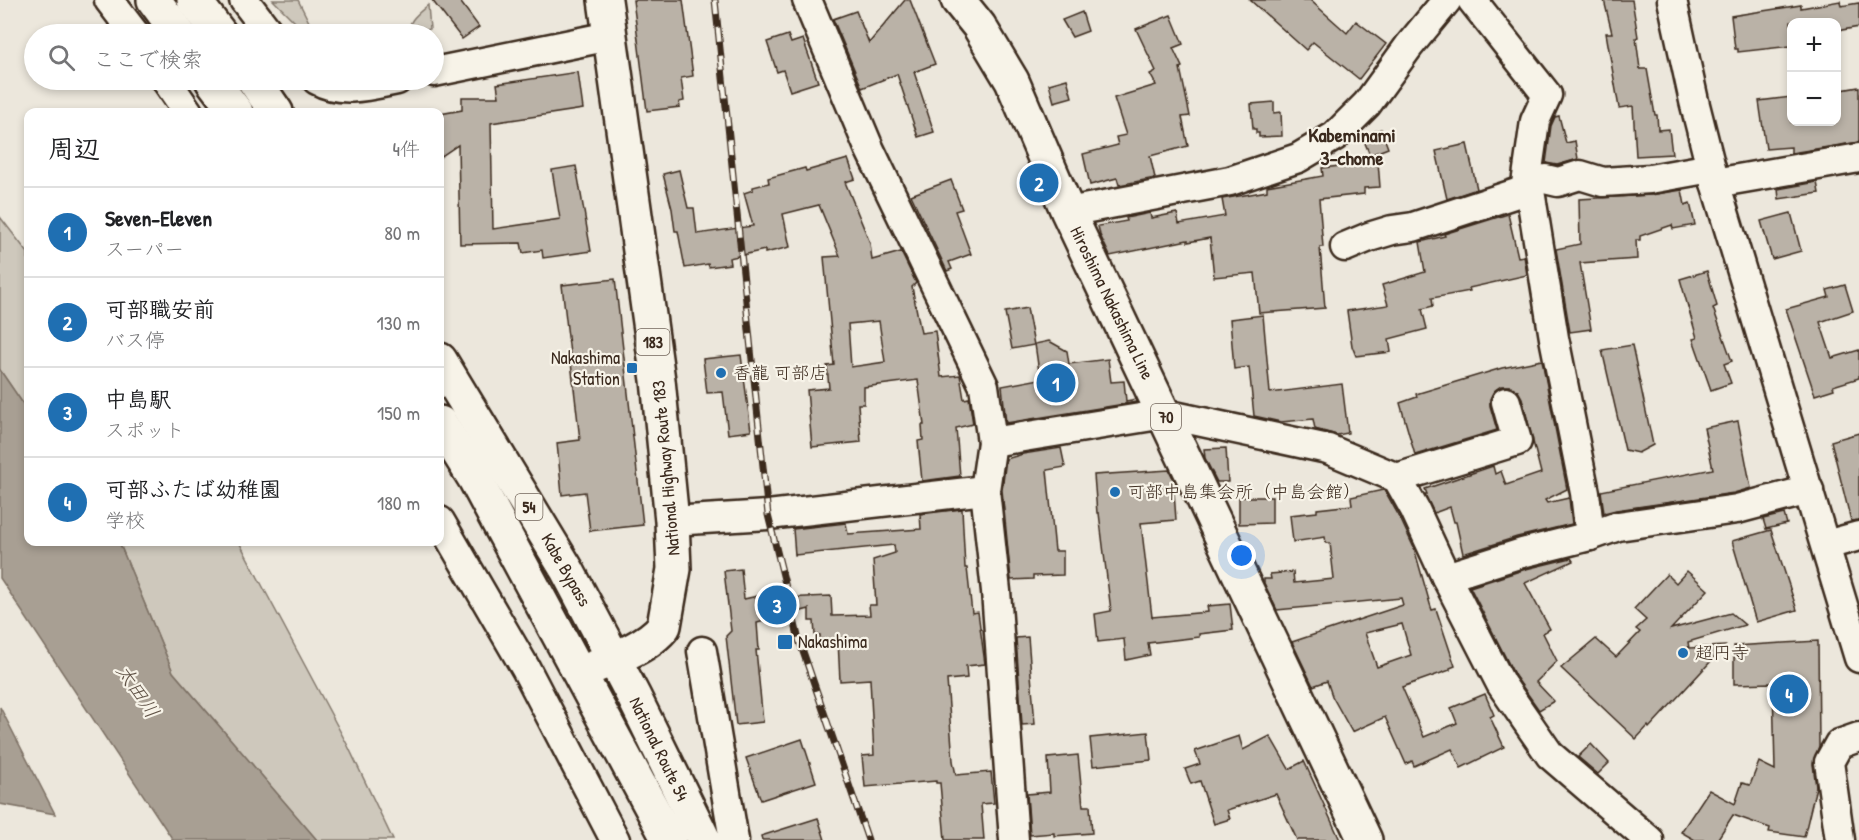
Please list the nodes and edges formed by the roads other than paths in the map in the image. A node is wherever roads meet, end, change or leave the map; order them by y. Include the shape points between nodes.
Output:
1 (109, 0) edge
2 (154, 0) edge
3 (194, 0) edge
4 (244, 0) edge
5 (605, 0) edge
6 (807, 0) edge
7 (958, 0) edge
8 (1447, 0) edge
9 (1472, 0) edge
10 (1672, 0) edge
11 (127, 24) edge
12 (172, 24) edge
13 (212, 24) edge
14 (262, 24) edge
15 (610, 36) junction
16 (444, 70) edge
17 (173, 90) edge
18 (220, 90) edge
19 (261, 90) edge
20 (185, 108) edge
21 (233, 108) edge
22 (273, 108) edge
23 (1859, 158) edge
24 (1713, 176) junction
25 (1525, 187) junction
26 (1068, 212) junction
27 (1346, 247) dead end
28 (444, 367) edge
29 (1506, 402) dead end
30 (1165, 414) junction
31 (444, 429) edge
32 (992, 442) junction
33 (1397, 478) junction
34 (986, 490) junction
35 (1809, 490) junction
36 (672, 521) junction
37 (444, 527) edge
38 (1590, 536) junction
39 (1859, 536) edge
40 (1826, 545) junction
41 (1446, 577) junction
42 (702, 651) dead end
43 (614, 658) junction
44 (1859, 658) edge
45 (580, 672) junction
46 (1859, 737) edge
47 (615, 840) edge
48 (669, 840) edge
49 (704, 840) edge
50 (734, 840) edge
51 (1014, 840) edge
52 (1365, 840) edge
53 (1649, 840) edge
54 (1840, 840) edge

1 - 11 street
2 - 12 main road
3 - 13 main road
4 - 14 street
5 - 15 main road, National Highway Route 183 / 183
6 - 32 street via 869,148 984,386
7 - 26 main road, Hiroshima Nakashima Line / 70 via 979,26 1012,81
8 - 26 street via 1367,104 1335,136 1298,158 1230,181
9 - 25 street via 1547,95 1531,137
10 - 24 street
15 - 16 street
15 - 36 main road, National Highway Route 183 / 183 via 658,380
17 - 20 street
18 - 21 main road
19 - 22 main road
23 - 24 street
24 - 25 street via 1603,182 1580,175 1558,182 1545,179
24 - 35 street
25 - 27 street via 1413,228 1392,230
25 - 38 street via 1531,197
26 - 30 main road, Hiroshima Nakashima Line / 70
28 - 43 main road, Kabe Bypass / 54 via 567,570
29 - 33 street via 1517,441
30 - 32 street
30 - 33 street via 1328,449
30 - 52 main road, Hiroshima Nakashima Line / 70
31 - 45 main road, Kabe Bypass / 54
32 - 34 street
33 - 41 street
34 - 36 street via 768,515
34 - 51 street
35 - 38 street via 1737,509 1618,526
35 - 40 street
36 - 43 main road, National Highway Route 183 / 183 via 674,569 664,626 642,644
37 - 47 street via 526,669
38 - 41 street
39 - 40 street
40 - 44 street
41 - 53 street via 1502,684 1550,755
42 - 50 street
43 - 45 main road, National Highway Route 183 / 183
43 - 49 main road, National Route 54 / 54
45 - 48 main road, National Route 54 / 54
46 - 54 street via 1839,744 1829,762

